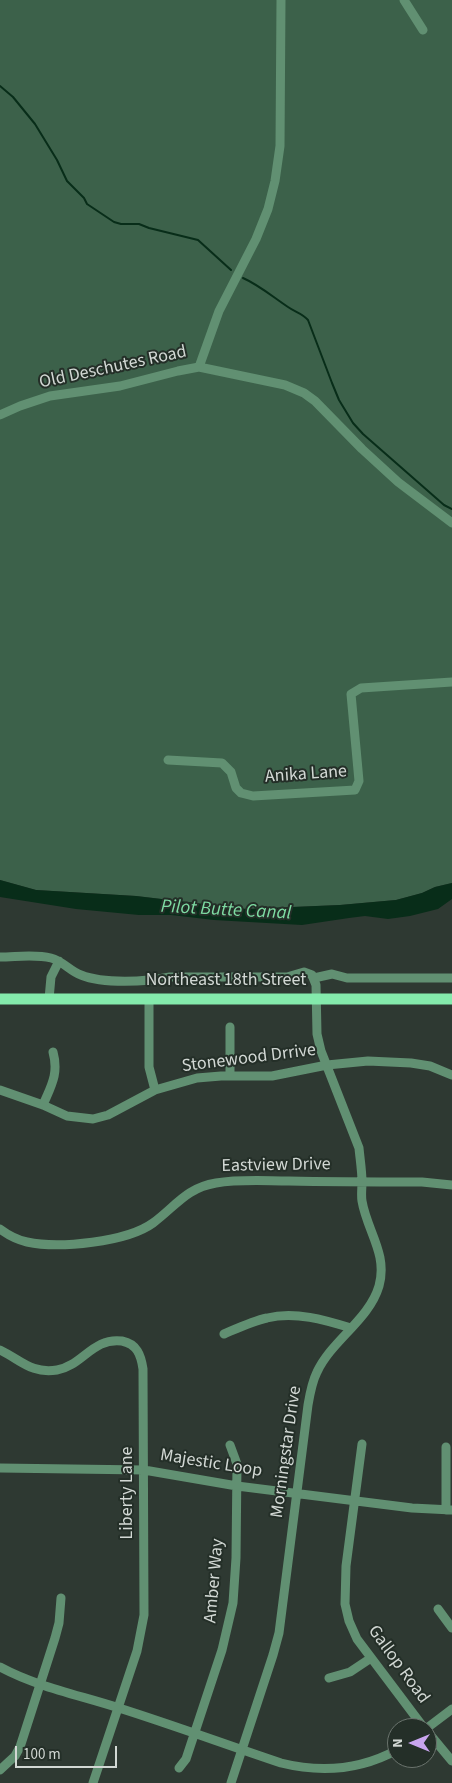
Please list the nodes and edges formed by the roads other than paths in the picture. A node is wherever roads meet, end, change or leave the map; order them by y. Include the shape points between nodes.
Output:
1 (281, 0) edge
2 (404, 0) edge
3 (423, 30) dead end
4 (199, 367) junction
5 (0, 415) edge
6 (452, 523) edge
7 (452, 682) edge
8 (168, 760) dead end
9 (0, 957) edge
10 (59, 961) junction
11 (314, 978) junction
12 (452, 978) edge
13 (0, 999) edge
14 (50, 999) junction
15 (149, 999) junction
16 (315, 999) junction
17 (452, 999) edge
18 (230, 1028) dead end
19 (53, 1052) dead end
20 (328, 1066) junction
21 (452, 1074) edge
22 (230, 1076) junction
23 (0, 1090) edge
24 (155, 1090) junction
25 (43, 1105) junction
26 (362, 1182) junction
27 (452, 1185) edge
28 (0, 1229) edge
29 (351, 1328) junction
30 (224, 1334) dead end
31 (0, 1350) edge
32 (362, 1444) dead end
33 (230, 1445) dead end
34 (446, 1447) dead end
35 (0, 1468) edge
36 (144, 1470) junction
37 (237, 1486) junction
38 (297, 1493) junction
39 (355, 1501) junction
40 (449, 1510) edge
41 (60, 1598) dead end
42 (438, 1609) dead end
43 (452, 1628) edge
44 (371, 1658) junction
45 (0, 1668) edge
46 (329, 1678) dead end
47 (40, 1684) junction
48 (118, 1707) junction
49 (452, 1709) edge
50 (417, 1718) edge
51 (437, 1721) edge
52 (195, 1733) junction
53 (437, 1743) edge
54 (242, 1750) junction
55 (387, 1755) edge
56 (452, 1761) edge
57 (179, 1768) dead end
58 (0, 1770) edge
59 (93, 1783) edge
60 (230, 1783) edge

1 - 4 street via 280,146 275,181 256,239 219,311
2 - 3 street
4 - 5 street, Old Deschutes Road via 120,386 50,396
4 - 6 street, Old Deschutes Road via 285,385 304,393 398,482
7 - 8 street, Anika Lane via 361,688 351,694 359,781 355,790 252,796 236,788 231,772 222,763
9 - 10 street via 42,956
10 - 11 street via 78,974 100,980 287,977 304,972
10 - 14 street via 51,977
11 - 12 street via 332,974 347,978
11 - 16 street, Morningstar Drive
13 - 14 main road, Northeast 18th Street
14 - 15 main road, Northeast 18th Street
15 - 16 main road, Northeast 18th Street
15 - 24 street via 148,1066
16 - 17 main road, Northeast 18th Street
16 - 20 street, Morningstar Drive via 316,1034
18 - 22 street
19 - 25 street via 54,1080
20 - 21 street, Stonewood Drrive via 368,1061 411,1063
20 - 22 street, Stonewood Drrive via 272,1076
20 - 26 street, Morningstar Drive via 359,1148
22 - 24 street, Stonewood Drrive via 197,1078
23 - 25 street, Stonewood Drrive
24 - 25 street, Stonewood Drrive via 108,1116 93,1119 67,1116
26 - 27 street, Eastview Drive via 438,1182
26 - 28 street, Eastview Drive via 215,1183 187,1193 152,1224 89,1243 27,1242
26 - 29 street, Morningstar Drive via 365,1213 377,1244 381,1270 375,1296
29 - 30 street via 304,1317 284,1316 268,1318
29 - 38 street, Morningstar Drive via 325,1358 312,1385
31 - 36 street, Liberty Lane via 27,1367 50,1370 68,1367 107,1341 127,1342 136,1348 143,1369
32 - 39 street, Gallop Road
33 - 37 street, Amber Way via 237,1464
34 - 40 street
35 - 36 street, Majestic Loop
36 - 37 street, Majestic Loop
36 - 48 street, Liberty Lane via 144,1615 139,1643
37 - 38 street, Majestic Loop
37 - 52 street, Amber Way via 233,1603 222,1650
38 - 39 street, Majestic Loop
38 - 54 street, Morningstar Drive via 279,1634
39 - 40 street, Majestic Loop
39 - 44 street, Gallop Road via 346,1566 345,1604 357,1639
41 - 47 street via 59,1623
42 - 43 street
44 - 46 street via 350,1672
44 - 50 street, Gallop Road
45 - 47 street
47 - 48 street
47 - 58 street via 20,1747
48 - 52 street
48 - 59 street, Liberty Lane
49 - 51 street
52 - 54 street
52 - 57 street, Amber Way via 186,1759
53 - 56 street, Gallop Road
54 - 55 street via 281,1763 318,1770 355,1766
54 - 60 street, Morningstar Drive

